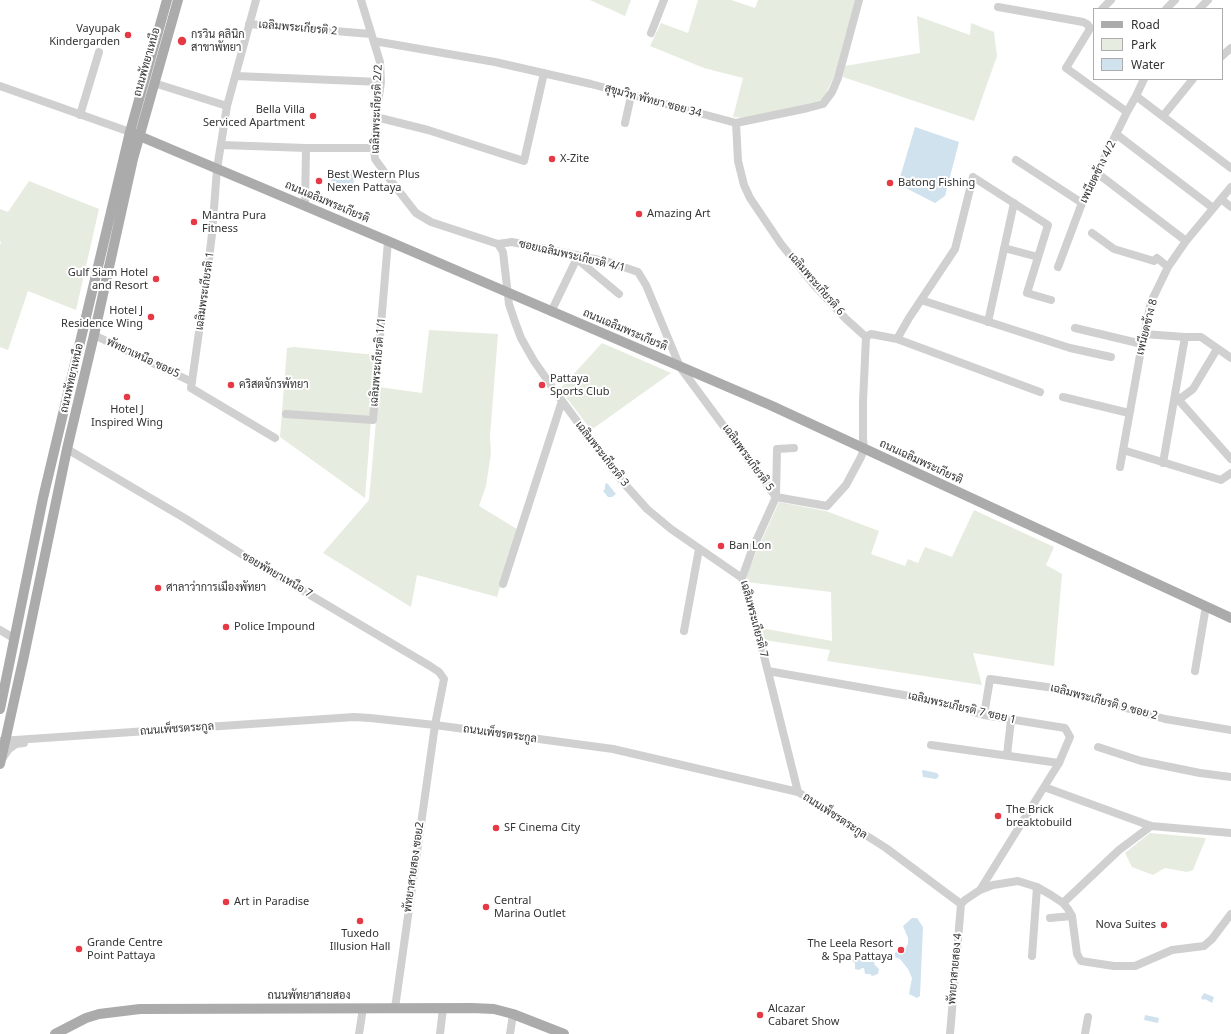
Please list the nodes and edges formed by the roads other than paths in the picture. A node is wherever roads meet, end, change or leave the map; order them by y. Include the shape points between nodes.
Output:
1 (167, 0) edge
2 (178, 0) edge
3 (256, 0) edge
4 (361, 0) edge
5 (664, 0) edge
6 (860, 0) edge
7 (1111, 0) edge
8 (1175, 0) edge
9 (1208, 0) edge
10 (998, 7) dead end
11 (1103, 8) edge
12 (1167, 8) edge
13 (1200, 8) edge
14 (249, 24) junction
15 (652, 33) dead end
16 (373, 37) junction
17 (1231, 48) edge
18 (100, 52) dead end
19 (1223, 55) edge
20 (544, 73) junction
21 (236, 76) junction
22 (1144, 80) edge
23 (1192, 80) edge
24 (381, 82) junction
25 (154, 83) junction
26 (0, 86) edge
27 (631, 96) junction
28 (1136, 96) junction
29 (227, 106) junction
30 (1127, 112) junction
31 (80, 115) junction
32 (1163, 116) junction
33 (376, 117) junction
34 (625, 123) dead end
35 (736, 123) junction
36 (135, 134) junction
37 (1116, 134) junction
38 (222, 145) junction
39 (306, 148) junction
40 (374, 148) junction
41 (1016, 160) dead end
42 (1231, 168) edge
43 (217, 169) junction
44 (1097, 173) junction
45 (1231, 187) edge
46 (1221, 199) junction
47 (1014, 203) junction
48 (1082, 203) junction
49 (305, 206) junction
50 (1231, 207) edge
51 (1213, 208) junction
52 (1092, 234) dead end
53 (388, 241) junction
54 (1186, 242) junction
55 (498, 244) junction
56 (1004, 248) junction
57 (1038, 257) junction
58 (578, 258) junction
59 (1058, 267) dead end
60 (1168, 267) junction
61 (509, 293) junction
62 (619, 294) dead end
63 (920, 300) junction
64 (1051, 300) dead end
65 (551, 312) junction
66 (988, 322) junction
67 (1075, 328) dead end
68 (1144, 334) junction
69 (94, 335) junction
70 (866, 337) junction
71 (1185, 338) junction
72 (897, 339) junction
73 (1142, 344) junction
74 (1217, 349) junction
75 (1111, 357) dead end
76 (1231, 358) edge
77 (680, 367) junction
78 (191, 385) junction
79 (1040, 392) dead end
80 (1063, 397) dead end
81 (1176, 397) junction
82 (562, 401) junction
83 (1129, 413) junction
84 (286, 414) dead end
85 (275, 438) dead end
86 (67, 448) junction
87 (794, 448) dead end
88 (864, 449) junction
89 (1123, 450) junction
90 (1231, 459) edge
91 (1163, 463) junction
92 (1120, 467) dead end
93 (1231, 473) edge
94 (776, 497) junction
95 (699, 549) junction
96 (742, 578) junction
97 (504, 584) dead end
98 (1206, 606) junction
99 (1231, 618) edge
100 (0, 630) edge
101 (684, 631) dead end
102 (15, 639) junction
103 (768, 671) junction
104 (1195, 671) dead end
105 (0, 709) edge
106 (984, 715) junction
107 (1011, 720) junction
108 (434, 725) junction
109 (1231, 730) edge
110 (46, 738) junction
111 (3, 740) edge
112 (931, 745) dead end
113 (1098, 747) dead end
114 (1007, 755) junction
115 (0, 763) edge
116 (1059, 763) junction
117 (1231, 777) edge
118 (1044, 786) junction
119 (798, 792) junction
120 (1150, 826) junction
121 (1231, 833) edge
122 (1037, 887) junction
123 (980, 890) junction
124 (961, 904) junction
125 (1063, 904) junction
126 (1231, 914) edge
127 (1072, 916) junction
128 (1050, 918) dead end
129 (1032, 956) dead end
130 (363, 1008) junction
131 (395, 1008) junction
132 (443, 1008) junction
133 (513, 1014) junction
134 (1088, 1017) dead end
135 (55, 1034) edge
136 (359, 1034) edge
137 (440, 1034) edge
138 (510, 1034) edge
139 (564, 1034) edge
140 (950, 1034) edge
141 (1085, 1034) edge

1 - 36 main road, ถนนพัทยาเหนือ
2 - 25 main road, ถนนพัทยาเหนือ
3 - 14 street, เฉลิมพระเกียรติ 2
4 - 16 street, เฉลิมพระเกียรติ 2/2
5 - 15 street
6 - 35 street, สุขุมวิท พัทยา ซอย 34 via 838,78 832,92 822,104
7 - 11 street
8 - 12 street
9 - 13 street
10 - 30 street via 1087,24 1090,28 1066,68
14 - 16 street, เฉลิมพระเกียรติ 2
14 - 21 street, เฉลิมพระเกียรติ 1
16 - 20 street, สุขุมวิท พัทยา ซอย 34
16 - 24 street, เฉลิมพระเกียรติ 2/2 via 380,62
17 - 19 street
18 - 31 street
20 - 27 street, สุขุมวิท พัทยา ซอย 34
20 - 33 street via 524,161 428,130
21 - 24 street
21 - 29 street, เฉลิมพระเกียรติ 1
22 - 28 street, เพนียดช้าง 4/2
23 - 32 street
24 - 33 street, เฉลิมพระเกียรติ 2/2
25 - 29 street
25 - 36 main road, ถนนพัทยาเหนือ
26 - 31 street, ถนนเฉลิมพระเกียรติ
27 - 34 street
27 - 35 street, สุขุมวิท พัทยา ซอย 34
28 - 30 street, เพนียดช้าง 4/2
28 - 32 street
29 - 38 street, เฉลิมพระเกียรติ 1
30 - 37 street, เพนียดช้าง 4/2
31 - 36 street, ถนนเฉลิมพระเกียรติ
32 - 42 street
33 - 40 street, เฉลิมพระเกียรติ 2/2
35 - 70 street, เฉลิมพระเกียรติ 6 via 738,161 750,198 781,244 814,285
36 - 43 main road, ถนนเฉลิมพระเกียรติ
36 - 69 main road, ถนนพัทยาเหนือ via 132,159
36 - 102 main road, ถนนพัทยาเหนือ via 43,498
37 - 44 street, เพนียดช้าง 4/2
37 - 51 street
38 - 39 street
38 - 43 street, เฉลิมพระเกียรติ 1
39 - 40 street
39 - 49 street
40 - 55 street, เฉลิมพระเกียรติ 2/2 via 375,158 416,213 431,222
41 - 48 street
43 - 49 main road, ถนนเฉลิมพระเกียรติ
43 - 78 street, เฉลิมพระเกียรติ 1 via 208,269
44 - 48 street, เพนียดช้าง 4/2
44 - 54 street
45 - 46 street, เพนียดช้าง 8
46 - 50 street
46 - 51 street, เพนียดช้าง 8
47 - 56 street
47 - 57 street via 1048,225
47 - 63 street via 973,177 955,249
48 - 59 street, เพนียดช้าง 4/2
49 - 53 main road, ถนนเฉลิมพระเกียรติ
51 - 54 street, เพนียดช้าง 8
52 - 60 street via 1114,249 1154,261 1157,258
53 - 61 main road, ถนนเฉลิมพระเกียรติ
53 - 84 street, เฉลิมพระเกียรติ 1/1 via 373,420
54 - 60 street, เพนียดช้าง 8
55 - 58 street, ซอยเฉลิมพระเกียรติ 4/1 via 512,242
55 - 61 street via 503,252
56 - 57 street
56 - 66 street
57 - 64 street via 1026,293
58 - 62 street
58 - 65 street
58 - 77 street, ซอยเฉลิมพระเกียรติ 4/1 via 608,262 638,272 646,285
60 - 68 street, เพนียดช้าง 8 via 1151,302
61 - 65 main road, ถนนเฉลิมพระเกียรติ
61 - 82 street, เฉลิมพระเกียรติ 3 via 509,304 521,338
63 - 66 street
63 - 72 street
65 - 77 main road, ถนนเฉลิมพระเกียรติ
66 - 75 street via 1070,348
67 - 73 street
68 - 71 street
68 - 73 street, เพนียดช้าง 8
69 - 78 street, พัทยาเหนือ ซอย5
69 - 86 main road, ถนนพัทยาเหนือ
70 - 72 street via 871,334
70 - 88 street
71 - 74 street via 1201,337
71 - 81 street
72 - 79 street
73 - 83 street, เพนียดช้าง 8
74 - 76 street
74 - 81 street via 1193,389 1181,398
77 - 88 main road, ถนนเฉลิมพระเกียรติ
77 - 94 street, เฉลิมพระเกียรติ 5
78 - 85 street, พัทยาเหนือ ซอย5
80 - 83 street
81 - 90 street
81 - 91 street
82 - 95 street, เฉลิมพระเกียรติ 3 via 621,480 647,509
82 - 97 street
83 - 89 street, เพนียดช้าง 8
86 - 108 street, ซอยพัทยาเหนือ 7 via 439,672 444,679
86 - 111 main road, ถนนพัทยาเหนือ via 23,663
87 - 94 street, เฉลิมพระเกียรติ 5 via 777,449
88 - 94 street via 846,485 827,506
88 - 98 main road, ถนนเฉลิมพระเกียรติ
89 - 91 street
89 - 92 street, เพนียดช้าง 8
91 - 93 street via 1221,480
94 - 96 street, เฉลิมพระเกียรติ 7
95 - 96 street, เฉลิมพระเกียรติ 3
95 - 101 street
96 - 103 street, เฉลิมพระเกียรติ 7
98 - 99 main road, ถนนเฉลิมพระเกียรติ
98 - 104 street
100 - 102 street
102 - 105 main road, ถนนพัทยาเหนือ
103 - 106 street, เฉลิมพระเกียรติ 7 ซอย 1 via 932,700
103 - 119 street, เฉลิมพระเกียรติ 7
106 - 107 street, เฉลิมพระเกียรติ 7 ซอย 1
106 - 109 street, เฉลิมพระเกียรติ 9 ซอย 2 via 990,678 1054,688 1165,719
107 - 114 street
107 - 116 street, เฉลิมพระเกียรติ 7 ซอย 1 via 1065,728 1070,737
108 - 110 street, ถนนเพ็ชรตระกูล via 354,717
108 - 119 street, ถนนเพ็ชรตระกูล via 613,749
108 - 131 street, พัทยาสายสอง ซอย2
110 - 111 street, ถนนเพ็ชรตระกูล
110 - 115 street via 16,744
111 - 115 main road, ถนนพัทยาเหนือ
112 - 114 street
113 - 117 street via 1141,761
114 - 116 street
116 - 118 street, เฉลิมพระเกียรติ 7 ซอย 1
118 - 120 street
118 - 123 street, เฉลิมพระเกียรติ 7 ซอย 1
119 - 124 street, ถนนเพ็ชรตระกูล via 886,848
120 - 121 street
120 - 125 street via 1119,850
122 - 123 street via 1018,882 993,885
122 - 125 street
122 - 129 street
123 - 124 street
124 - 140 street, พัทยาสายสอง 4
125 - 127 street
126 - 127 street via 1204,946 1172,950 1135,966 1081,961 1077,954
127 - 128 street
130 - 131 main road, ถนนพัทยาสายสอง
130 - 135 main road, ถนนพัทยาสายสอง via 127,1010 98,1014
130 - 136 street
131 - 132 main road, ถนนพัทยาสายสอง
132 - 133 main road, ถนนพัทยาสายสอง via 494,1009
132 - 137 street
133 - 138 street
133 - 139 main road, ถนนพัทยาสายสอง
134 - 141 street

